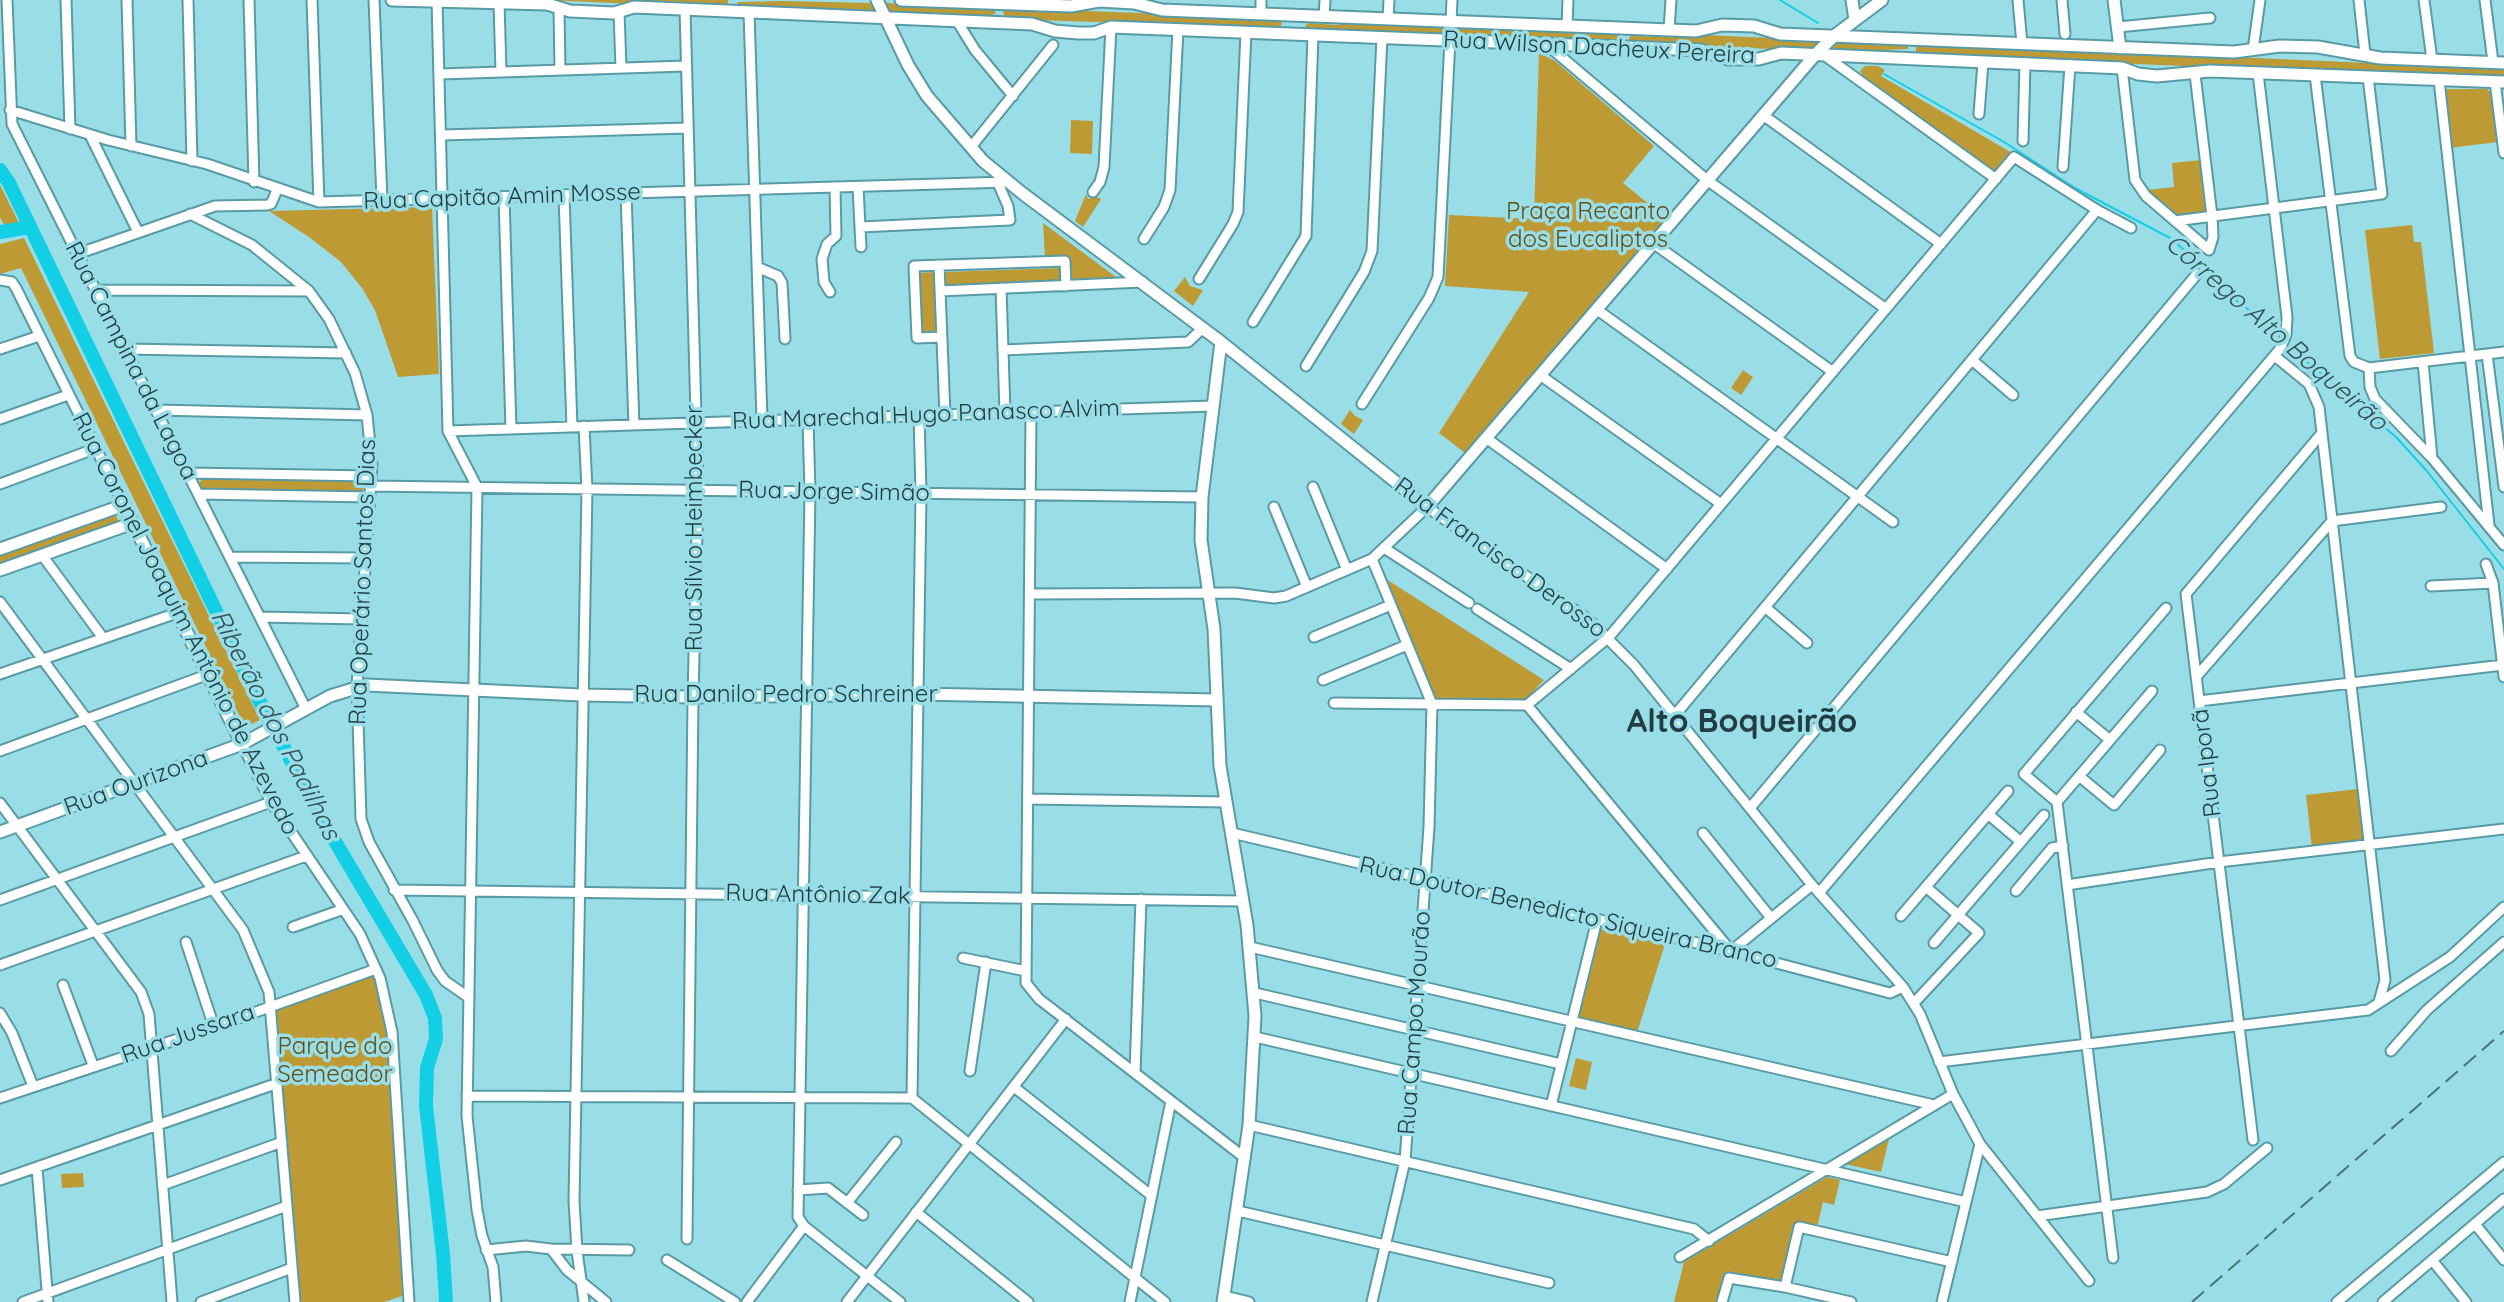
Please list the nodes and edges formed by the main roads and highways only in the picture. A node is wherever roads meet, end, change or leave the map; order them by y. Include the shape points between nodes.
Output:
1 (392, 0) edge
2 (877, 0) edge
3 (901, 0) edge
4 (1852, 0) edge
5 (1882, 0) edge
6 (2114, 0) edge
7 (437, 1) edge
8 (933, 1) edge
9 (970, 1) edge
10 (1134, 1) edge
11 (531, 2) edge
12 (996, 4) junction
13 (733, 6) edge
14 (1198, 6) edge
15 (1280, 15) junction
16 (1307, 16) junction
17 (885, 18) junction
18 (1858, 18) junction
19 (995, 22) junction
20 (1630, 28) junction
21 (1278, 33) junction
22 (1310, 35) junction
23 (1834, 36) junction
24 (1868, 37) junction
25 (1905, 39) junction
26 (1628, 47) junction
27 (2120, 48) junction
28 (1790, 54) junction
29 (1820, 55) junction
30 (1904, 58) junction
31 (2498, 62) edge
32 (1799, 73) junction
33 (2500, 82) edge
34 (1221, 342) junction
35 (133, 523) junction
36 (0, 549) edge
37 (0, 570) edge
38 (357, 686) joint
39 (1216, 700) junction
40 (240, 739) junction
41 (0, 832) edge
42 (1224, 1299) edge

1 - 7 main road, Rua Wilson Dacheux Pereira
2 - 17 main road, Rua Francisco Derosso
3 - 8 main road, Rua Wilson Dacheux Pereira
4 - 18 main road
5 - 18 main road
6 - 27 main road
7 - 11 main road, Rua Wilson Dacheux Pereira
8 - 9 main road, Rua Wilson Dacheux Pereira
9 - 12 main road, Rua Wilson Dacheux Pereira
10 - 12 main road, Rua Wilson Dacheux Pereira
10 - 14 main road, Rua Wilson Dacheux Pereira via 1162,10
11 - 13 main road, Rua Wilson Dacheux Pereira via 570,11
12 - 19 main road via 1000,11
13 - 17 main road, Rua Wilson Dacheux Pereira via 749,12
14 - 15 main road, Rua Wilson Dacheux Pereira
15 - 16 main road, Rua Wilson Dacheux Pereira
15 - 21 main road via 1286,25
16 - 20 main road, Rua Wilson Dacheux Pereira
16 - 22 main road via 1300,26
17 - 19 main road, Rua Wilson Dacheux Pereira
17 - 34 main road, Rua Francisco Derosso via 927,96 1003,182
18 - 23 main road
18 - 24 main road
19 - 21 main road, Rua Wilson Dacheux Pereira via 1078,33 1111,27
20 - 23 main road, Rua Wilson Dacheux Pereira via 1696,31 1754,26 1780,34
20 - 26 main road via 1623,39
21 - 22 main road, Rua Wilson Dacheux Pereira
22 - 26 main road, Rua Wilson Dacheux Pereira
23 - 24 main road, Rua Wilson Dacheux Pereira
23 - 29 main road
24 - 25 main road, Rua Wilson Dacheux Pereira
25 - 27 main road, Rua Wilson Dacheux Pereira
25 - 30 main road via 1913,50
26 - 28 main road, Rua Wilson Dacheux Pereira via 1700,50 1728,59
27 - 31 main road, Rua Wilson Dacheux Pereira via 2234,52 2318,47 2380,58
28 - 29 main road, Rua Wilson Dacheux Pereira
28 - 32 main road
29 - 30 main road, Rua Wilson Dacheux Pereira
29 - 32 main road
30 - 33 main road, Rua Wilson Dacheux Pereira via 2122,68 2146,75 2210,71
32 - 34 main road, Rua Francisco Derosso via 1427,507
34 - 39 main road via 1201,540 1214,629
35 - 36 main road, Rua Coronel Joaquim Antônio de Azevedo via 124,505
35 - 37 main road
35 - 40 main road, Rua Coronel Joaquim Antônio de Azevedo
38 - 39 main road, Rua Danilo Pedro Schreiner via 693,697 918,694
38 - 40 main road, Rua Ourizona via 260,735
39 - 42 main road via 1218,754 1255,993 1249,1125
40 - 41 main road, Rua Ourizona via 228,749

